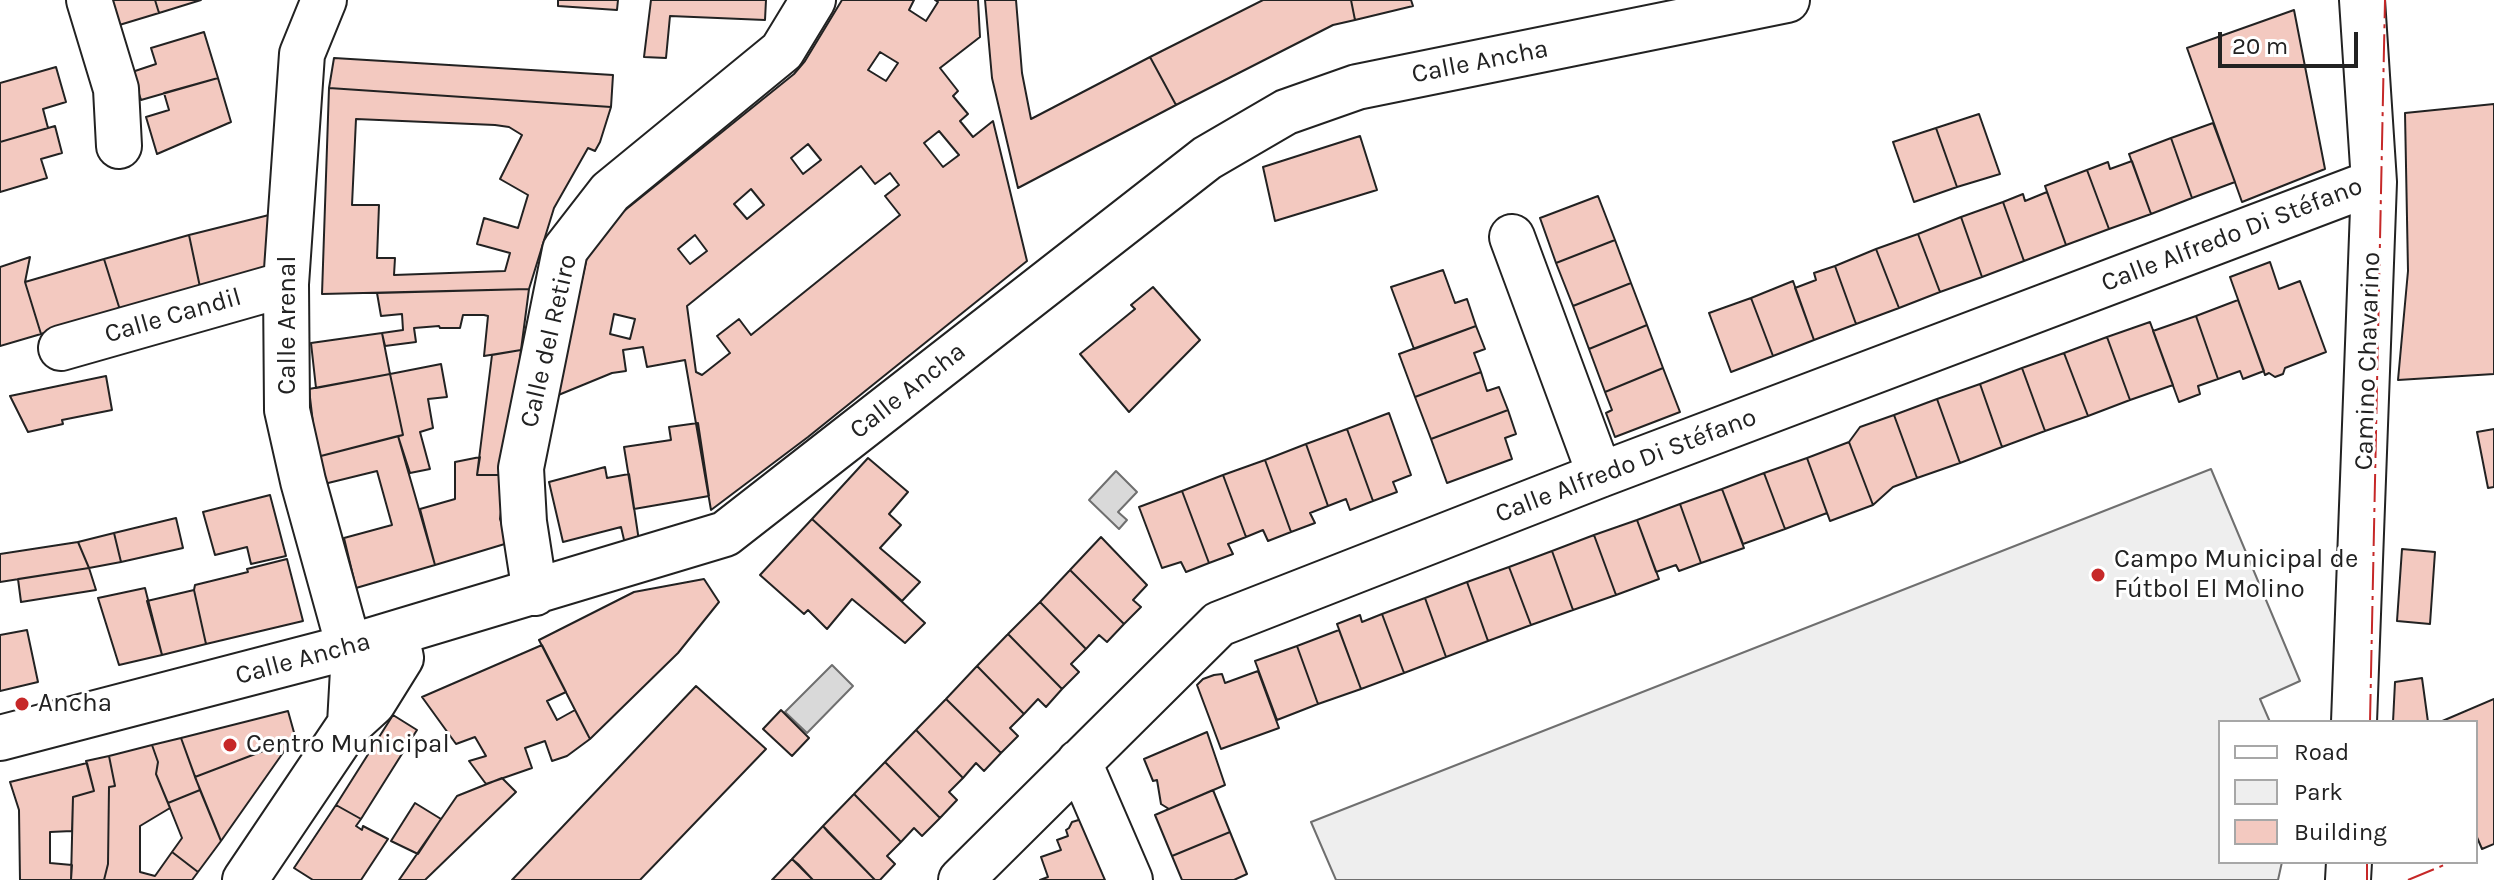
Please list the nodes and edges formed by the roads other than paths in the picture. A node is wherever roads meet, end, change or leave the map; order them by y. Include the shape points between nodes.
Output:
1 (89, 0) edge
2 (324, 0) edge
3 (813, 0) edge
4 (1787, 0) edge
5 (2362, 0) edge
6 (119, 146) dead end
7 (2374, 182) junction
8 (1512, 237) dead end
9 (286, 284) junction
10 (61, 348) dead end
11 (1600, 475) junction
12 (535, 593) junction
13 (396, 634) junction
14 (349, 647) junction
15 (2354, 720) edge
16 (350, 724) junction
17 (0, 738) edge
18 (1079, 762) junction
19 (256, 876) edge
20 (961, 880) edge
21 (1130, 880) edge

1 - 6 street via 116,89
2 - 9 street, Calle Arenal via 302,54
3 - 12 street, Calle del Retiro via 782,51 610,192 565,250 521,468
4 - 12 street, Calle Ancha via 1357,87 1286,112 1207,158 725,534
5 - 7 street, Camino Chavarino
7 - 11 street, Calle Alfredo Di Stéfano
7 - 15 street, Camino Chavarino
8 - 11 street
9 - 10 street, Calle Candil
9 - 14 street, Calle Arenal via 287,410
11 - 18 street, Calle Alfredo Di Stéfano via 1219,624
12 - 13 street, Calle Ancha
13 - 14 street, Calle Ancha
13 - 16 street via 401,658 373,703
14 - 16 street, Calle Arenal
14 - 17 street, Calle Ancha
16 - 19 street
18 - 20 street, Calle Alfredo Di Stéfano
18 - 21 street

